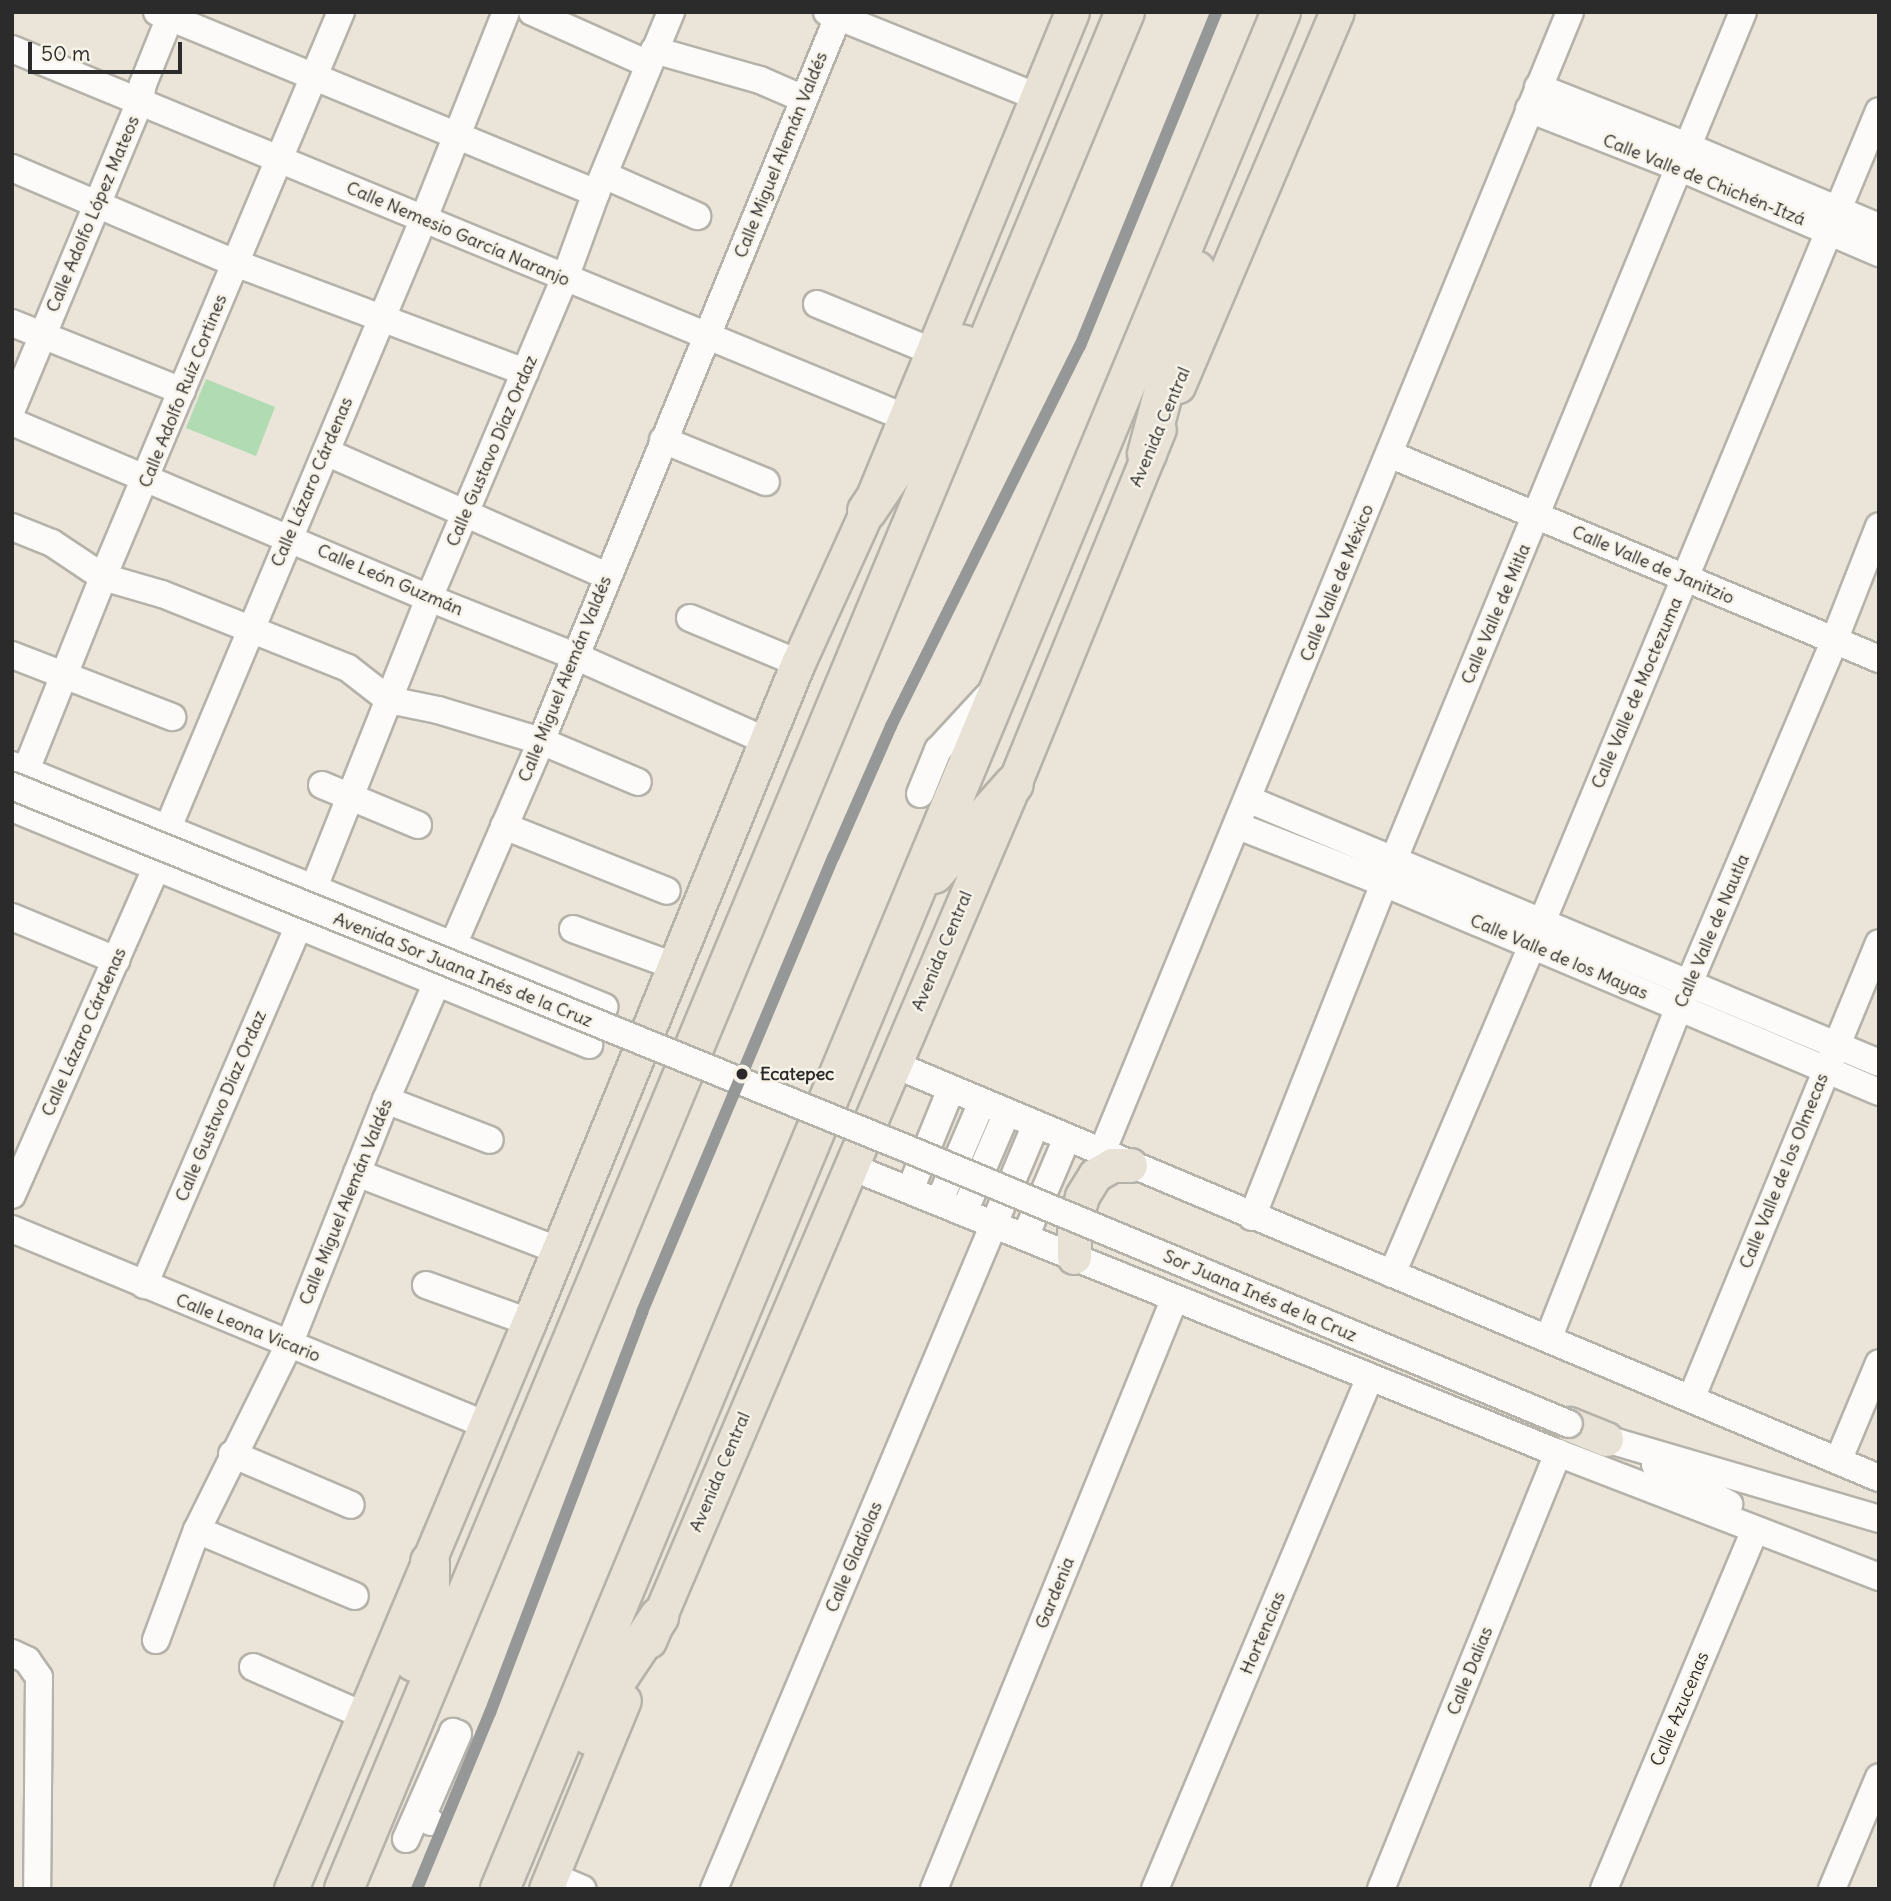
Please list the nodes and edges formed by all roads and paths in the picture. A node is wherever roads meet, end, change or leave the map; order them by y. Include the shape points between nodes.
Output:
1 (341, 12) edge
2 (506, 12) edge
3 (532, 12) edge
4 (671, 12) edge
5 (1072, 12) edge
6 (1125, 12) edge
7 (1281, 12) edge
8 (1336, 12) edge
9 (1570, 12) edge
10 (1743, 12) edge
11 (166, 14) edge
12 (835, 14) edge
13 (12, 49) edge
14 (651, 57) junction
15 (313, 78) junction
16 (1037, 97) junction
17 (1534, 98) junction
18 (804, 99) junction
19 (140, 102) junction
20 (1879, 111) edge
21 (1235, 123) junction
22 (457, 134) junction
23 (1683, 157) junction
24 (279, 160) junction
25 (12, 168) edge
26 (600, 184) junction
27 (96, 204) junction
28 (697, 216) dead end
29 (424, 218) junction
30 (1832, 220) junction
31 (1879, 227) edge
32 (1879, 253) edge
33 (235, 263) junction
34 (1020, 266) junction
35 (565, 278) junction
36 (817, 304) dead end
37 (381, 320) junction
38 (12, 323) edge
39 (42, 335) junction
40 (706, 337) junction
41 (931, 351) junction
42 (525, 372) junction
43 (182, 391) junction
44 (12, 409) edge
45 (904, 417) junction
46 (12, 422) edge
47 (663, 440) junction
48 (326, 452) junction
49 (1147, 454) junction
50 (1389, 454) junction
51 (147, 478) junction
52 (766, 482) dead end
53 (867, 511) junction
54 (1538, 515) junction
55 (466, 516) junction
56 (1879, 526) edge
57 (12, 527) edge
58 (289, 537) junction
59 (607, 576) junction
60 (103, 577) junction
61 (1684, 580) junction
62 (429, 598) junction
63 (690, 618) dead end
64 (251, 627) junction
65 (1834, 641) junction
66 (12, 655) edge
67 (575, 656) junction
68 (1879, 659) edge
69 (798, 663) junction
70 (63, 677) junction
71 (1005, 678) junction
72 (389, 700) junction
73 (172, 717) dead end
74 (541, 741) junction
75 (767, 741) junction
76 (17, 774) edge
77 (638, 782) dead end
78 (1014, 784) junction
79 (322, 785) dead end
80 (920, 794) dead end
81 (350, 797) junction
82 (1250, 800) junction
83 (12, 808) edge
84 (418, 825) dead end
85 (504, 826) junction
86 (1238, 826) junction
87 (167, 830) junction
88 (156, 868) junction
89 (1389, 871) junction
90 (313, 890) junction
91 (667, 891) dead end
92 (912, 899) junction
93 (12, 916) edge
94 (298, 927) junction
95 (573, 929) dead end
96 (1537, 934) junction
97 (1879, 943) edge
98 (452, 944) junction
99 (116, 960) junction
100 (674, 966) junction
101 (435, 981) junction
102 (1684, 995) junction
103 (604, 1007) dead end
104 (589, 1045) dead end
105 (1836, 1046) junction
106 (1879, 1063) edge
107 (894, 1064) junction
108 (1826, 1070) junction
109 (951, 1088) junction
110 (1879, 1092) edge
111 (386, 1100) junction
112 (982, 1102) junction
113 (1007, 1112) junction
114 (1036, 1124) junction
115 (1067, 1138) junction
116 (490, 1140) dead end
117 (23, 1143) edge
118 (915, 1152) joint
119 (1116, 1159) junction
120 (849, 1166) junction
121 (367, 1177) junction
122 (910, 1190) junction
123 (12, 1195) edge
124 (939, 1202) junction
125 (964, 1212) junction
126 (1252, 1217) junction
127 (995, 1224) junction
128 (12, 1229) edge
129 (1025, 1237) junction
130 (544, 1245) junction
131 (1074, 1257) junction
132 (1392, 1274) junction
133 (144, 1285) junction
134 (426, 1285) dead end
135 (1175, 1297) junction
136 (529, 1322) junction
137 (1549, 1338) junction
138 (289, 1345) junction
139 (1879, 1363) edge
140 (1370, 1377) junction
141 (1692, 1399) junction
142 (486, 1425) junction
143 (1564, 1439) junction
144 (1606, 1439) junction
145 (232, 1454) junction
146 (1838, 1461) junction
147 (1879, 1478) edge
148 (351, 1505) dead end
149 (1879, 1520) edge
150 (197, 1530) junction
151 (1755, 1530) junction
152 (1830, 1557) junction
153 (430, 1562) junction
154 (1879, 1577) edge
155 (355, 1596) dead end
156 (659, 1617) junction
157 (156, 1640) dead end
158 (12, 1653) edge
159 (253, 1667) dead end
160 (365, 1716) junction
161 (1879, 1777) edge
162 (387, 1787) junction
163 (427, 1820) dead end
164 (523, 1832) junction
165 (406, 1839) dead end
166 (549, 1882) edge
167 (37, 1889) edge
168 (291, 1889) edge
169 (344, 1889) edge
170 (500, 1889) edge
171 (582, 1889) edge
172 (714, 1889) edge
173 (934, 1889) edge
174 (1155, 1889) edge
175 (1381, 1889) edge
176 (1604, 1889) edge
177 (1832, 1889) edge

1 - 15 street, Calle Adolfo Ruíz Cortines
2 - 22 street, Calle Lázaro Cárdenas
3 - 14 street
4 - 14 street, Calle Gustavo Díaz Ordaz
5 - 16 main road
6 - 34 highway
7 - 21 highway
8 - 49 main road, Avenida Central
9 - 17 street, Calle Valle de México
10 - 23 street, Calle Valle de Mitla
11 - 15 street, Calle Adolfo López Mateos
11 - 19 street, Calle Adolfo López Mateos
12 - 16 street
12 - 18 street, Calle Miguel Alemán Valdés
13 - 19 street, Calle Nemesio García Naranjo
14 - 18 street via 760,80
14 - 26 street, Calle Gustavo Díaz Ordaz
15 - 22 street, Calle Adolfo López Mateos
15 - 24 street, Calle Adolfo Ruíz Cortines
16 - 41 main road
17 - 23 street, Calle Valle de Chichén-Itzá
17 - 50 street, Calle Valle de México
18 - 40 street, Calle Miguel Alemán Valdés
19 - 24 street, Calle Nemesio García Naranjo
19 - 27 street, Calle Adolfo López Mateos
20 - 30 street, Calle Valle de Moctezuma
21 - 49 highway
21 - 71 highway
22 - 26 street
22 - 29 street, Calle Lázaro Cárdenas
23 - 30 street, Calle Valle de Chichén-Itzá
23 - 54 street, Calle Valle de Mitla
24 - 29 street, Calle Nemesio García Naranjo
24 - 33 street, Calle Adolfo Ruíz Cortines
25 - 27 street
26 - 28 street
26 - 35 street, Calle Gustavo Díaz Ordaz
27 - 33 street
27 - 39 street, Calle Adolfo López Mateos
29 - 35 street, Calle Nemesio García Naranjo
29 - 37 street, Calle Lázaro Cárdenas
30 - 31 street, Calle Valle de Chichén-Itzá
30 - 32 street, Calle Valle de Chichén-Itzá
30 - 61 street, Calle Valle de Moctezuma
33 - 37 street
33 - 43 street, Calle Adolfo Ruíz Cortines
34 - 53 highway via 964,343 908,450
34 - 162 highway
35 - 40 street, Calle Nemesio García Naranjo
35 - 42 street, Calle Gustavo Díaz Ordaz
36 - 41 street
37 - 42 street
37 - 48 street, Calle Lázaro Cárdenas
38 - 39 street
39 - 43 street
39 - 44 street, Calle Adolfo López Mateos
40 - 45 street, Calle Nemesio García Naranjo
40 - 47 street, Calle Miguel Alemán Valdés
41 - 45 main road
42 - 55 street, Calle Gustavo Díaz Ordaz
43 - 51 street, Calle Adolfo Ruíz Cortines
45 - 53 main road
46 - 51 street, Calle León Guzmán
47 - 52 street
47 - 59 street, Calle Miguel Alemán Valdés
48 - 55 street
48 - 58 street, Calle Lázaro Cárdenas
49 - 78 main road, Avenida Central
50 - 54 street, Calle Valle de Janitzio
50 - 82 street, Calle Valle de México
51 - 58 street, Calle León Guzmán
51 - 60 street, Calle Adolfo Ruíz Cortines
53 - 69 main road
54 - 61 street, Calle Valle de Janitzio
54 - 89 street, Calle Valle de Mitla
55 - 59 street
55 - 62 street, Calle Gustavo Díaz Ordaz
56 - 65 street, Calle Valle de Nautla
57 - 60 street via 52,543
58 - 62 street, Calle León Guzmán
58 - 64 street, Calle Lázaro Cárdenas
59 - 67 street, Calle Miguel Alemán Valdés
60 - 64 street
60 - 70 street, Calle Adolfo Ruíz Cortines
61 - 65 street, Calle Valle de Janitzio
61 - 96 street, Calle Valle de Moctezuma
62 - 67 street, Calle León Guzmán
62 - 72 street, Calle Gustavo Díaz Ordaz
63 - 69 street
64 - 72 street via 348,668
64 - 87 street, Calle Lázaro Cárdenas
65 - 68 street, Calle Valle de Janitzio
65 - 102 street, Calle Valle de Nautla
66 - 70 street
67 - 74 street, Calle Miguel Alemán Valdés
67 - 75 street, Calle León Guzmán
69 - 75 main road
70 - 73 street
70 - 76 street, Calle Adolfo Ruíz Cortines
71 - 80 street via 938,750
71 - 92 highway
72 - 74 street
72 - 81 street, Calle Gustavo Díaz Ordaz
74 - 77 street
74 - 85 street, Calle Miguel Alemán Valdés
75 - 100 main road
76 - 87 street, Avenida Sor Juana Inés de la Cruz
76 - 118 street, Avenida Sor Juana Inés de la Cruz, bridge
78 - 92 highway
78 - 107 main road, Avenida Central
79 - 81 street
81 - 84 street
81 - 90 street, Calle Gustavo Díaz Ordaz
82 - 86 street, Calle Valle de México
82 - 89 street, Calle Valle de los Mayas
83 - 88 street, Avenida Sor Juana Inés de la Cruz
85 - 91 street
85 - 98 street, Calle Miguel Alemán Valdés
86 - 89 street, Calle Valle de los Mayas
86 - 119 street, Calle Valle de México
87 - 90 street, Avenida Sor Juana Inés de la Cruz
88 - 94 street, Avenida Sor Juana Inés de la Cruz
88 - 99 street, Calle Lázaro Cárdenas
89 - 96 street, Calle Valle de los Mayas
89 - 126 street, Calle Valle de Mitla
90 - 98 street, Avenida Sor Juana Inés de la Cruz
92 - 164 highway
93 - 99 street
94 - 101 street, Avenida Sor Juana Inés de la Cruz
94 - 133 street, Calle Gustavo Díaz Ordaz
95 - 100 street
96 - 102 street, Calle Valle de los Mayas
96 - 132 street, Calle Valle de Moctezuma
97 - 105 street, Calle Valle de los Olmecas
98 - 101 street, Calle Miguel Alemán Valdés
98 - 103 street, Avenida Sor Juana Inés de la Cruz
99 - 117 street, Calle Lázaro Cárdenas
100 - 130 main road
101 - 104 street, Avenida Sor Juana Inés de la Cruz
101 - 111 street, Calle Miguel Alemán Valdés
102 - 105 street, Calle Valle de los Mayas
102 - 108 street, Calle Valle de los Mayas
102 - 137 street, Calle Valle de Nautla
105 - 106 street, Calle Valle de los Mayas
105 - 108 street, Calle Valle de los Olmecas
107 - 109 street
107 - 120 main road, Avenida Central
108 - 110 street, Calle Valle de los Mayas
108 - 141 street, Calle Valle de los Olmecas
109 - 112 street
109 - 122 street
111 - 116 street
111 - 121 street, Calle Miguel Alemán Valdés
112 - 113 street
112 - 124 street
113 - 114 street
113 - 125 street
114 - 115 street
114 - 127 street, Calle Gladiolas
115 - 119 street
115 - 129 street
117 - 123 street, Calle Lázaro Cárdenas
118 - 143 street, Sor Juana Inés de la Cruz, bridge
119 - 126 street
119 - 131 main road via 1096,1175 1082,1196 1074,1223
120 - 122 street
120 - 156 main road, Avenida Central
121 - 130 street
121 - 138 street, Calle Miguel Alemán Valdés
122 - 124 street
124 - 125 street
125 - 127 street
126 - 132 street
127 - 129 street
127 - 172 street, Calle Gladiolas
128 - 133 street, Calle Leona Vicario
129 - 131 street
130 - 136 main road
131 - 135 street
132 - 137 street
133 - 138 street, Calle Leona Vicario
134 - 136 street
135 - 140 street
135 - 173 street, Gardenia
136 - 142 main road
137 - 141 street
138 - 142 street, Calle Leona Vicario
138 - 145 street, Calle Miguel Alemán Valdés
139 - 146 street
140 - 143 street
140 - 174 street, Hortencias
141 - 146 street
142 - 153 main road
143 - 144 main road, Sor Juana Inés de la Cruz
143 - 151 street
143 - 175 street, Calle Dalias
144 - 149 street, Sor Juana Inés de la Cruz
144 - 152 street, Sor Juana Inés de la Cruz
145 - 148 street
145 - 150 street, Calle Miguel Alemán Valdés
146 - 147 street
150 - 155 street
150 - 157 street, Calle Miguel Alemán Valdés
151 - 152 street
151 - 176 street, Calle Azucenas
152 - 154 street
153 - 160 main road
153 - 162 highway via 430,1614 387,1738
156 - 164 highway via 611,1689 570,1774
156 - 166 main road, Avenida Central
158 - 167 street via 27,1660 39,1677
159 - 160 street
160 - 168 main road
161 - 177 street
162 - 169 highway
163 - 165 street via 458,1734 453,1732
164 - 170 highway
166 - 171 street

